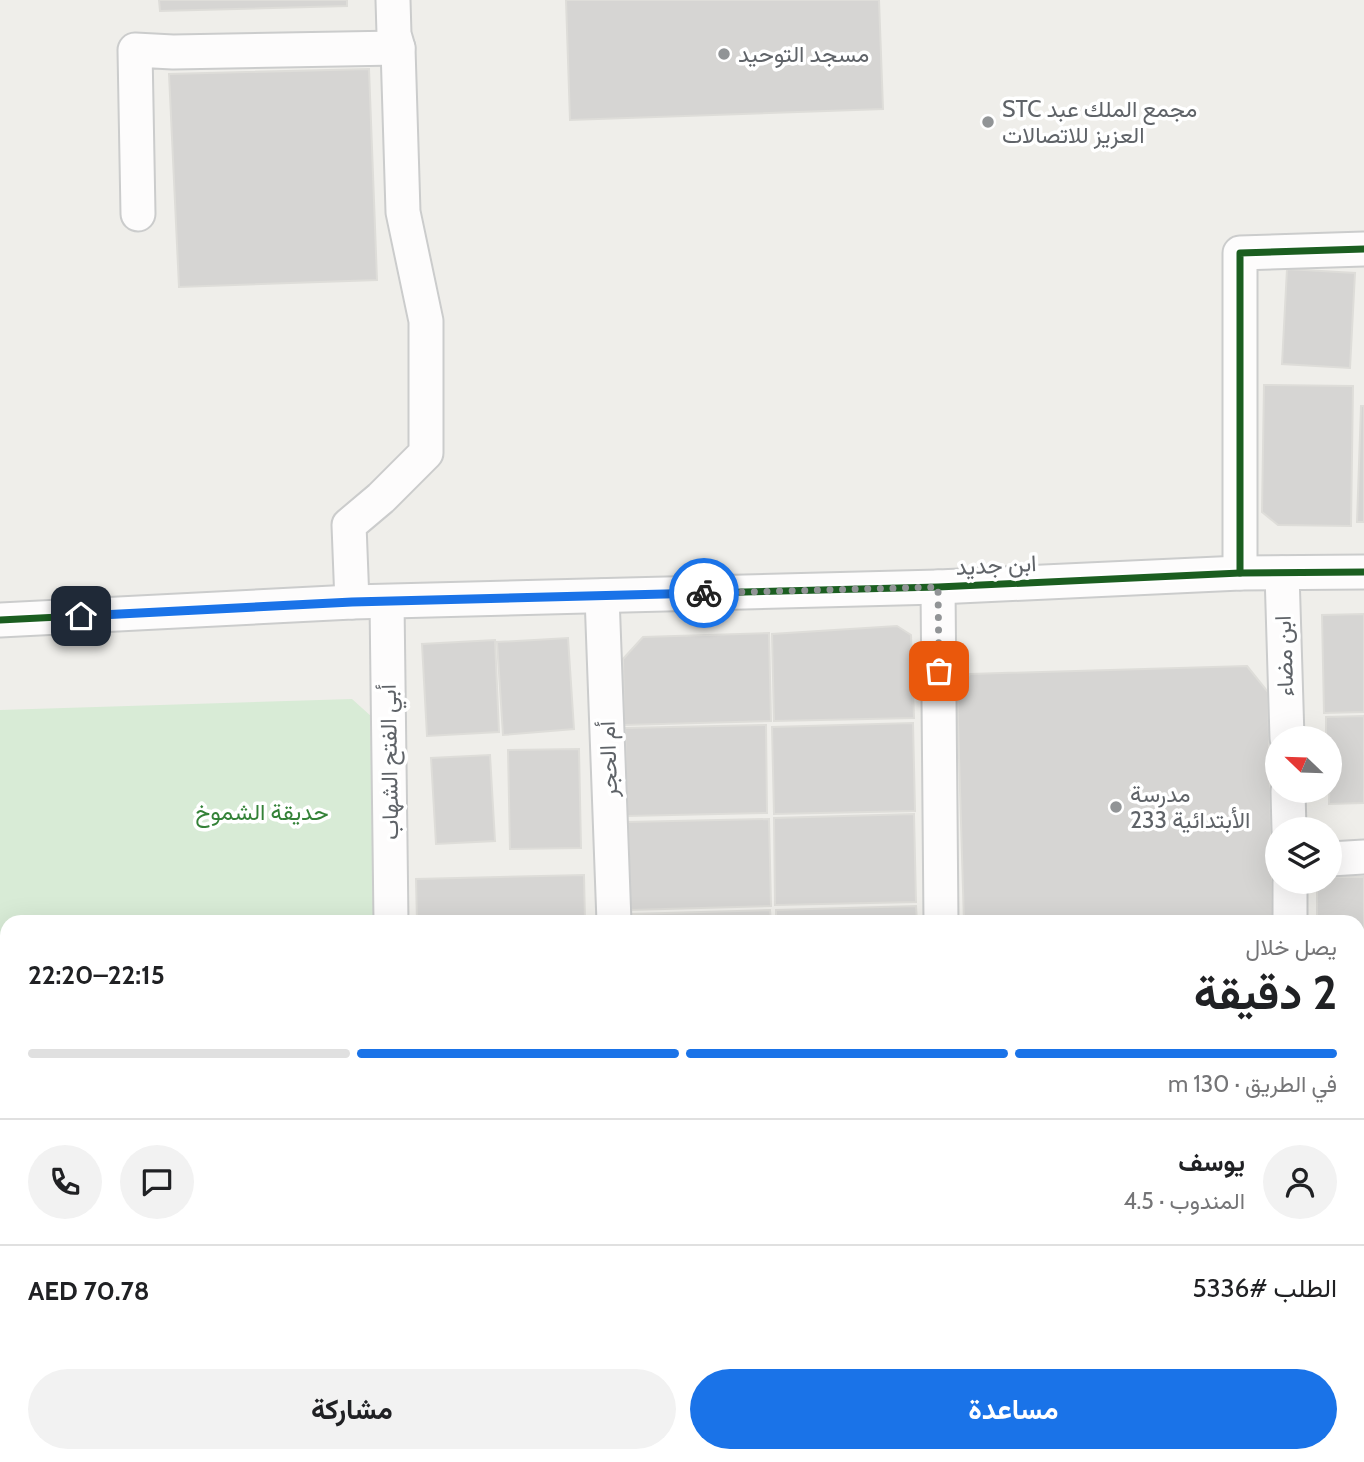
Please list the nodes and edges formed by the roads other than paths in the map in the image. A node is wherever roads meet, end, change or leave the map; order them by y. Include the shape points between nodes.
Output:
1 (393, 0) edge
2 (398, 48) junction
3 (138, 214) dead end
4 (1364, 249) edge
5 (1364, 572) edge
6 (1240, 573) junction
7 (1282, 573) junction
8 (938, 587) junction
9 (602, 596) junction
10 (352, 602) junction
11 (387, 602) junction
12 (0, 621) edge
13 (1287, 726) edge
14 (1364, 857) edge
15 (1342, 858) edge
16 (1290, 894) edge
17 (391, 915) edge
18 (614, 915) edge
19 (941, 915) edge
20 (1290, 915) edge

1 - 2 street
2 - 3 street via 135,50
2 - 10 street via 404,212 426,321 426,453 349,526
4 - 6 street via 1240,253
5 - 7 street, ابن جديد
6 - 7 street, ابن جديد
6 - 8 street, ابن جديد
7 - 13 street, ابن مضاء
8 - 9 street, ابن جديد
8 - 19 street
9 - 11 street, ابن جديد
9 - 18 street, أم الحجر
10 - 11 street, ابن جديد
10 - 12 street, ابن جديد
11 - 17 street, أبي الفتح الشهاب
14 - 15 street
16 - 20 street

